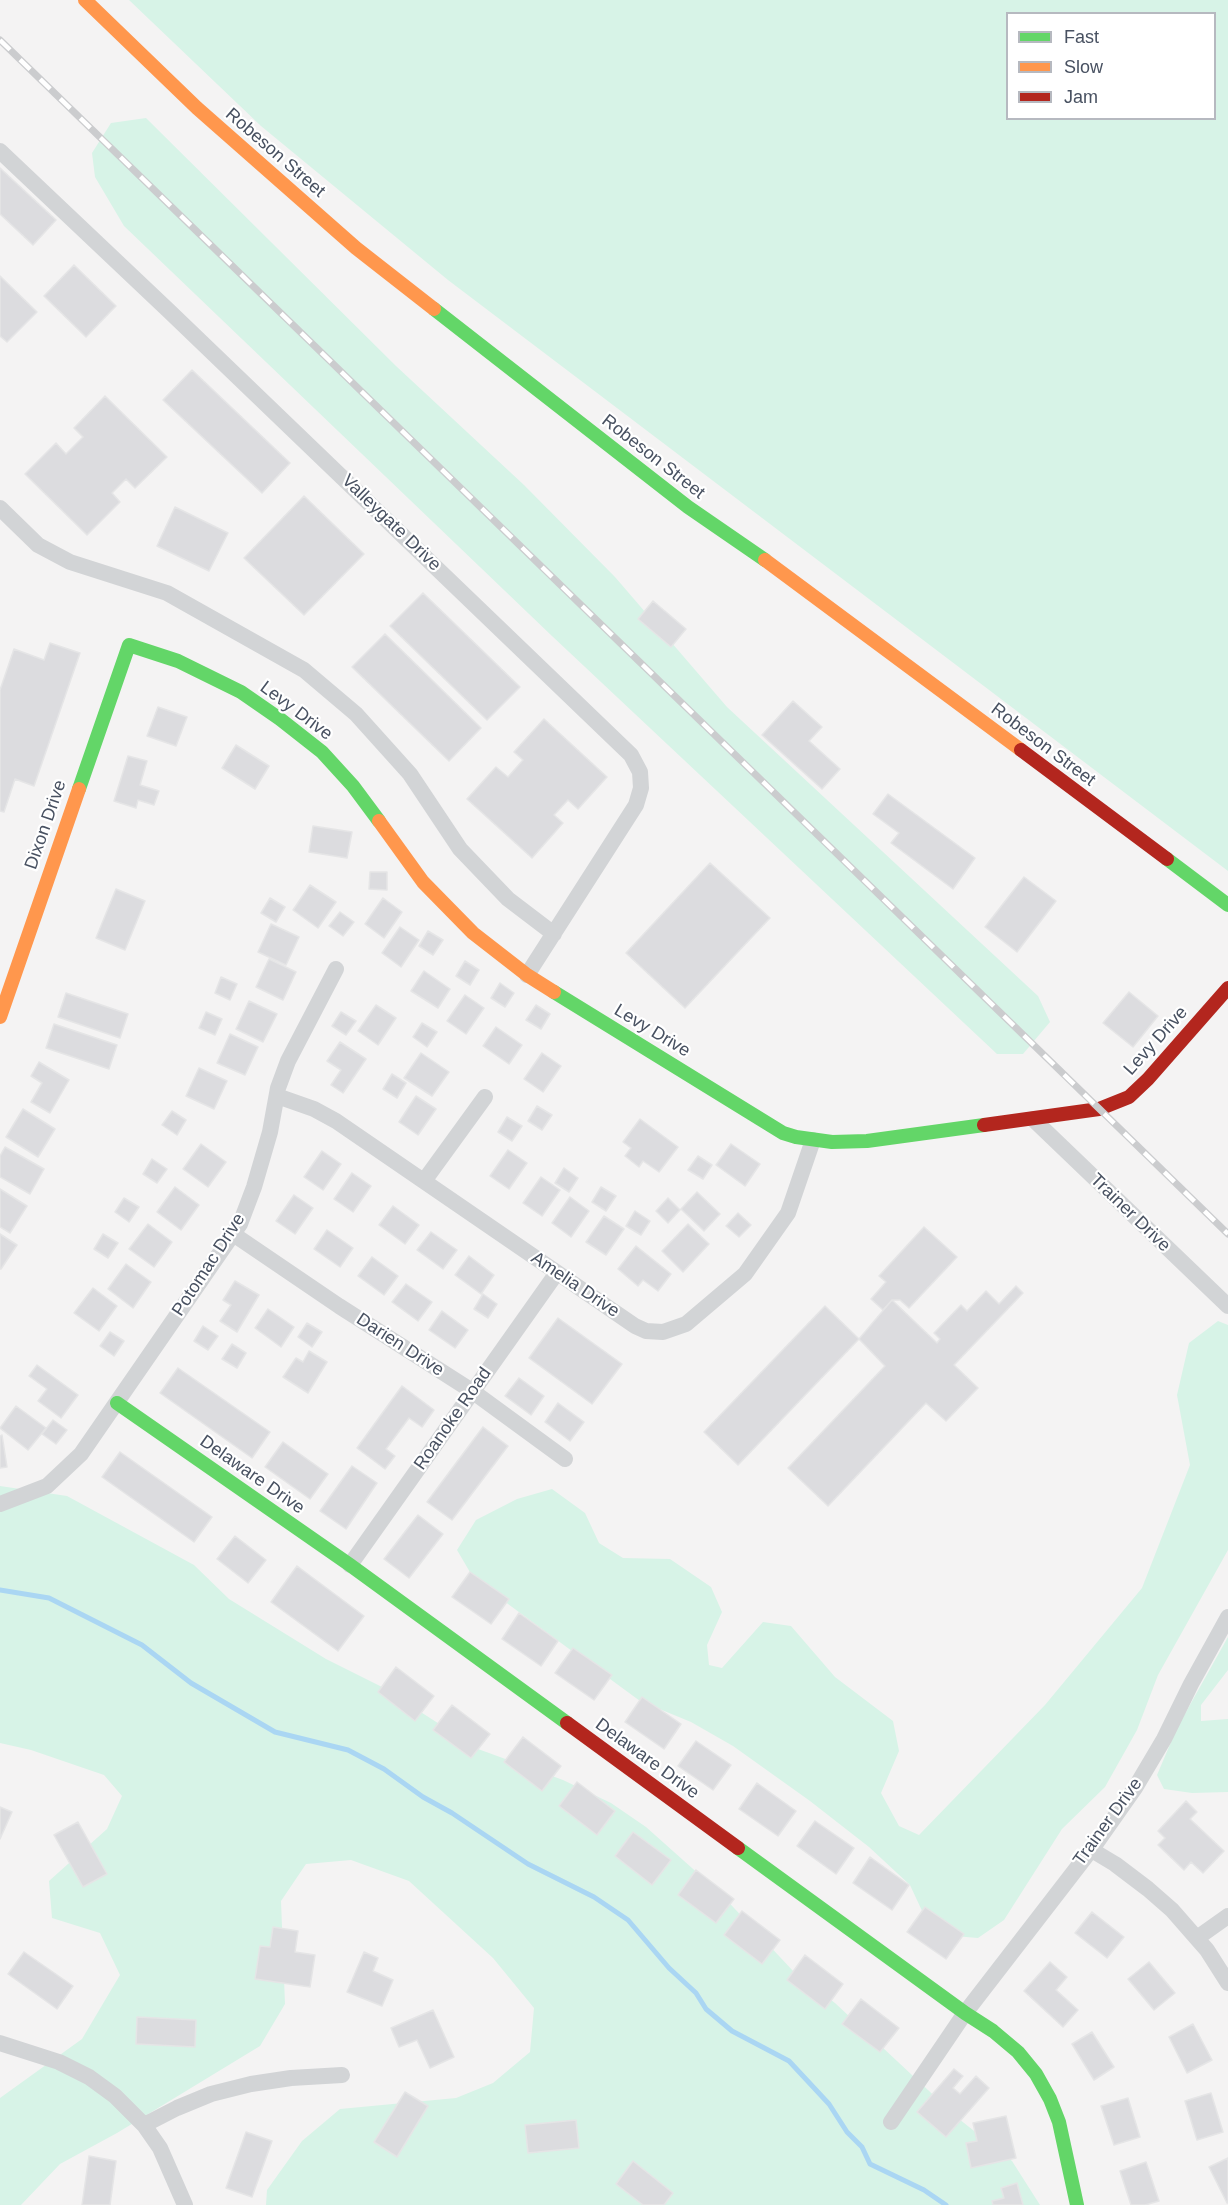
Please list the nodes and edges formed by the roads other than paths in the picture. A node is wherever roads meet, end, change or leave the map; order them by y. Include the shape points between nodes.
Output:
1 (85, 0) edge
2 (0, 152) edge
3 (0, 508) edge
4 (129, 645) joint
5 (1228, 905) edge
6 (554, 934) junction
7 (336, 969) dead end
8 (527, 975) junction
9 (1228, 988) edge
10 (0, 1017) edge
11 (277, 1096) junction
12 (484, 1096) dead end
13 (1033, 1119) junction
14 (813, 1140) junction
15 (424, 1181) junction
16 (233, 1234) junction
17 (556, 1274) junction
18 (1228, 1306) edge
19 (472, 1391) junction
20 (117, 1403) junction
21 (565, 1459) dead end
22 (0, 1504) edge
23 (350, 1565) junction
24 (1228, 1617) edge
25 (1090, 1849) junction
26 (1228, 1916) edge
27 (1197, 1938) junction
28 (1228, 1983) edge
29 (965, 2013) junction
30 (0, 2043) edge
31 (342, 2075) dead end
32 (891, 2122) dead end
33 (144, 2125) junction
34 (185, 2205) edge
35 (1077, 2205) edge

1 - 5 street, Robeson Street via 197,108 356,248 688,507 776,567
2 - 6 street, Valleygate Drive via 631,755 640,772 636,805
3 - 6 street via 38,545 70,562 167,593 304,670 356,714 410,774 460,849 508,899
4 - 8 street, Levy Drive via 178,662 241,692 322,752 423,882 473,933
4 - 10 street, Dixon Drive
6 - 8 street, Valleygate Drive
7 - 11 street, Potomac Drive via 288,1061
8 - 14 street, Levy Drive via 783,1132
9 - 13 street, Levy Drive via 1129,1097 1099,1109
11 - 15 street, Amelia Drive via 336,1121
11 - 16 street, Potomac Drive via 254,1187
12 - 15 street
13 - 14 street, Levy Drive via 867,1141
13 - 18 street, Trainer Drive
14 - 17 street, Amelia Drive via 788,1213 745,1274 686,1324 663,1332 646,1331
15 - 17 street, Amelia Drive
16 - 19 street, Darien Drive
16 - 20 street, Potomac Drive
17 - 19 street, Roanoke Road
19 - 21 street, Darien Drive
19 - 23 street, Roanoke Road
20 - 22 street, Potomac Drive via 81,1454 46,1486
20 - 23 street, Delaware Drive
23 - 29 street, Delaware Drive
24 - 25 street, Trainer Drive via 1135,1788
25 - 27 street via 1148,1889
25 - 29 street, Trainer Drive
26 - 27 street
27 - 28 street
29 - 32 street, Trainer Drive
29 - 35 street, Delaware Drive via 1018,2052 1036,2074 1059,2122
30 - 33 street via 60,2062 89,2077
31 - 33 street via 291,2078 211,2094
33 - 34 street via 160,2148

